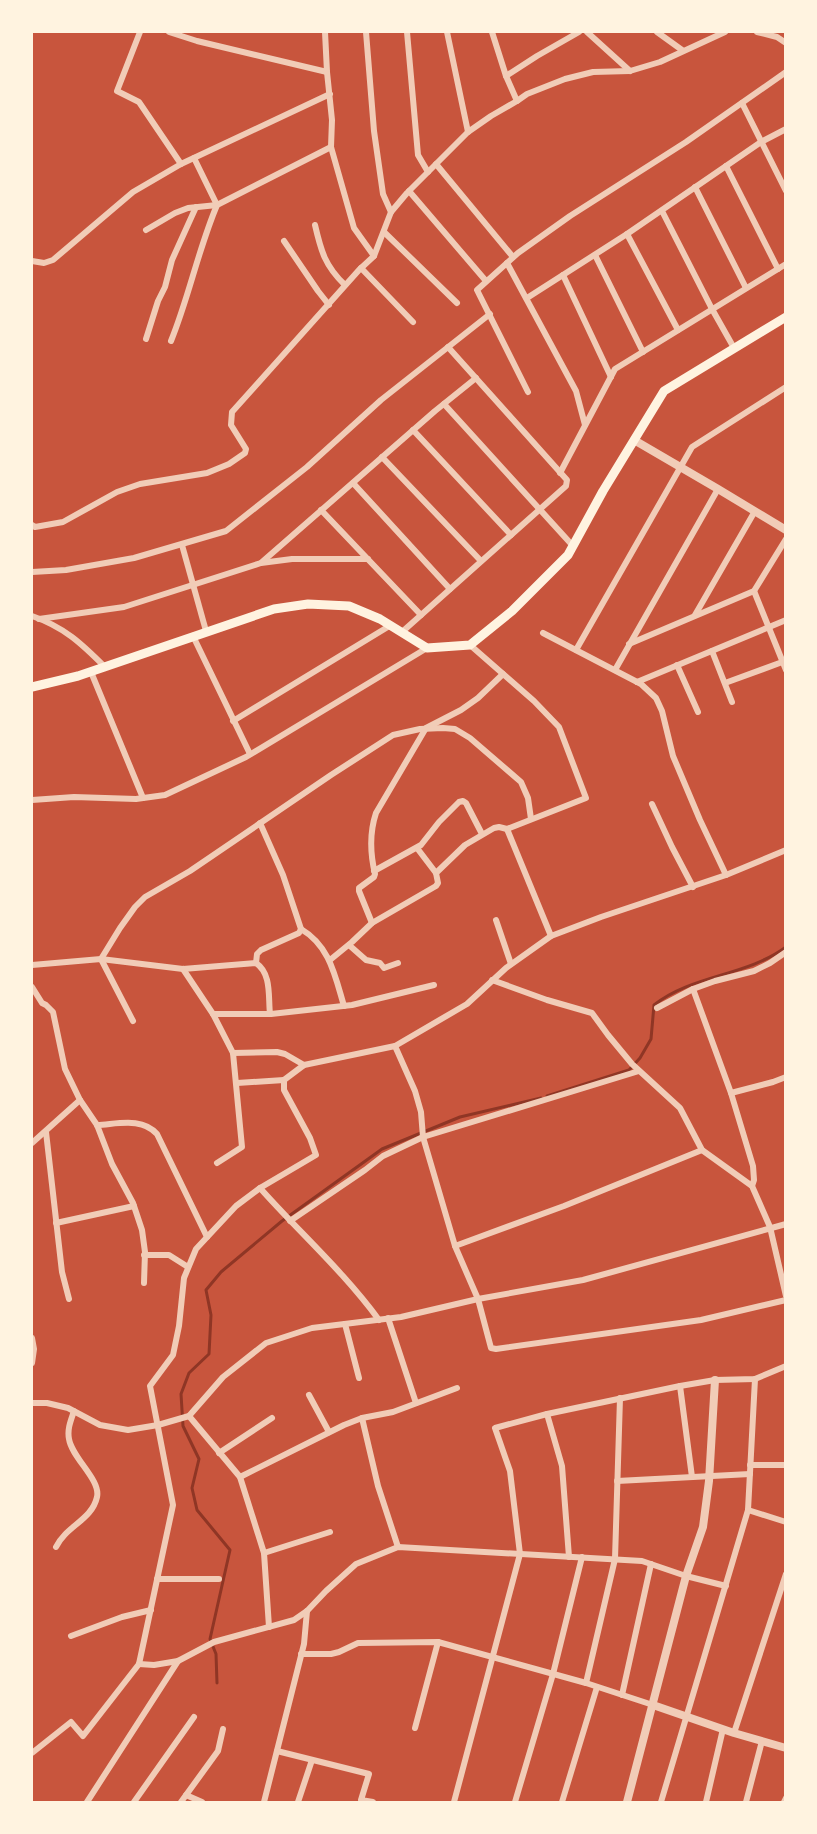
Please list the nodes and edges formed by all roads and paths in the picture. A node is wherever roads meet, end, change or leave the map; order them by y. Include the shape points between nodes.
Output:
1 (140, 32) edge
2 (170, 32) edge
3 (325, 32) edge
4 (366, 32) edge
5 (407, 32) edge
6 (447, 32) edge
7 (492, 32) edge
8 (579, 32) edge
9 (587, 32) edge
10 (657, 32) edge
11 (725, 32) edge
12 (758, 32) edge
13 (786, 43) edge
14 (682, 50) junction
15 (630, 71) junction
16 (327, 72) junction
17 (786, 72) edge
18 (506, 76) junction
19 (330, 94) junction
20 (517, 102) junction
21 (742, 103) junction
22 (786, 129) edge
23 (468, 132) junction
24 (761, 142) junction
25 (331, 147) junction
26 (194, 158) junction
27 (181, 164) junction
28 (436, 164) junction
29 (726, 166) junction
30 (428, 172) junction
31 (695, 187) junction
32 (409, 191) junction
33 (786, 191) edge
34 (217, 205) junction
35 (196, 207) junction
36 (662, 211) junction
37 (391, 212) junction
38 (315, 225) dead end
39 (146, 230) dead end
40 (384, 232) junction
41 (627, 234) junction
42 (284, 241) dead end
43 (595, 255) junction
44 (374, 256) junction
45 (513, 257) junction
46 (32, 261) edge
47 (507, 263) junction
48 (786, 264) edge
49 (361, 268) junction
50 (778, 269) junction
51 (563, 275) junction
52 (486, 281) junction
53 (345, 285) junction
54 (746, 288) junction
55 (527, 298) junction
56 (457, 303) dead end
57 (329, 305) junction
58 (712, 309) junction
59 (490, 314) junction
60 (786, 317) edge
61 (413, 322) dead end
62 (678, 330) junction
63 (146, 339) dead end
64 (171, 341) dead end
65 (448, 347) junction
66 (734, 348) junction
67 (643, 352) junction
68 (611, 377) junction
69 (476, 378) junction
70 (786, 387) edge
71 (528, 392) dead end
72 (444, 404) junction
73 (585, 426) junction
74 (413, 430) junction
75 (634, 440) junction
76 (382, 457) junction
77 (681, 467) junction
78 (560, 473) junction
79 (352, 483) junction
80 (718, 489) junction
81 (540, 509) junction
82 (321, 510) junction
83 (754, 511) junction
84 (32, 525) edge
85 (786, 530) edge
86 (511, 535) junction
87 (786, 539) edge
88 (182, 545) junction
89 (573, 546) junction
90 (368, 559) junction
91 (482, 561) junction
92 (261, 563) junction
93 (32, 572) edge
94 (194, 586) junction
95 (450, 589) junction
96 (754, 591) junction
97 (421, 615) junction
98 (32, 616) edge
99 (694, 616) junction
100 (39, 619) junction
101 (786, 620) edge
102 (391, 626) junction
103 (769, 627) junction
104 (206, 631) junction
105 (402, 632) junction
106 (543, 633) dead end
107 (193, 636) junction
108 (629, 644) junction
109 (470, 645) junction
110 (427, 648) junction
111 (576, 650) junction
112 (712, 651) junction
113 (784, 661) edge
114 (677, 665) junction
115 (105, 667) junction
116 (615, 670) junction
117 (786, 670) edge
118 (91, 672) junction
119 (503, 674) junction
120 (637, 682) junction
121 (725, 683) junction
122 (32, 687) edge
123 (732, 702) dead end
124 (698, 712) dead end
125 (233, 721) junction
126 (426, 728) junction
127 (250, 754) junction
128 (143, 798) junction
129 (32, 800) edge
130 (652, 804) dead end
131 (531, 819) junction
132 (260, 823) junction
133 (507, 829) junction
134 (482, 834) junction
135 (417, 848) junction
136 (786, 850) edge
137 (374, 871) junction
138 (436, 873) junction
139 (726, 875) junction
140 (693, 887) junction
141 (496, 920) dead end
142 (372, 923) junction
143 (301, 929) junction
144 (551, 936) junction
145 (349, 945) junction
146 (786, 952) edge
147 (101, 960) junction
148 (330, 960) junction
149 (256, 963) junction
150 (398, 963) dead end
151 (511, 964) junction
152 (32, 965) edge
153 (183, 969) junction
154 (492, 980) junction
155 (434, 985) dead end
156 (32, 987) edge
157 (693, 989) junction
158 (42, 1003) junction
159 (32, 1005) edge
160 (344, 1006) junction
161 (657, 1008) dead end
162 (213, 1014) junction
163 (270, 1014) junction
164 (133, 1021) dead end
165 (395, 1046) junction
166 (232, 1053) junction
167 (304, 1065) junction
168 (636, 1068) junction
169 (786, 1077) edge
170 (284, 1080) junction
171 (237, 1083) junction
172 (731, 1094) junction
173 (80, 1100) junction
174 (97, 1125) junction
175 (45, 1132) junction
176 (422, 1133) junction
177 (32, 1143) edge
178 (702, 1150) junction
179 (217, 1163) dead end
180 (752, 1186) junction
181 (260, 1188) junction
182 (134, 1206) junction
183 (288, 1219) junction
184 (56, 1223) junction
185 (786, 1224) edge
186 (770, 1227) junction
187 (207, 1237) junction
188 (455, 1246) junction
189 (144, 1255) junction
190 (188, 1267) junction
191 (144, 1283) dead end
192 (786, 1296) edge
193 (69, 1299) dead end
194 (478, 1299) junction
195 (786, 1300) edge
196 (388, 1318) junction
197 (379, 1320) junction
198 (345, 1324) junction
199 (32, 1338) edge
200 (32, 1363) edge
201 (786, 1366) edge
202 (360, 1378) dead end
203 (755, 1379) junction
204 (715, 1380) junction
205 (680, 1386) junction
206 (457, 1388) dead end
207 (309, 1395) dead end
208 (620, 1398) junction
209 (32, 1403) edge
210 (416, 1403) junction
211 (74, 1411) junction
212 (547, 1414) junction
213 (188, 1416) junction
214 (272, 1418) dead end
215 (362, 1418) junction
216 (158, 1425) junction
217 (329, 1432) junction
218 (219, 1453) junction
219 (786, 1464) edge
220 (750, 1465) junction
221 (750, 1474) junction
222 (709, 1476) junction
223 (240, 1477) junction
224 (692, 1477) junction
225 (617, 1481) junction
226 (748, 1510) junction
227 (786, 1522) edge
228 (330, 1532) dead end
229 (56, 1547) dead end
230 (398, 1547) junction
231 (264, 1553) junction
232 (520, 1554) junction
233 (569, 1557) junction
234 (582, 1557) junction
235 (615, 1559) junction
236 (651, 1564) junction
237 (786, 1574) edge
238 (686, 1576) junction
239 (157, 1579) junction
240 (219, 1579) dead end
241 (726, 1586) junction
242 (151, 1610) junction
243 (307, 1611) junction
244 (269, 1627) junction
245 (71, 1636) dead end
246 (438, 1642) junction
247 (301, 1654) junction
248 (492, 1657) junction
249 (178, 1661) junction
250 (139, 1664) junction
251 (553, 1674) junction
252 (586, 1683) junction
253 (597, 1687) junction
254 (622, 1695) junction
255 (653, 1705) junction
256 (194, 1717) dead end
257 (687, 1717) junction
258 (415, 1728) dead end
259 (223, 1729) dead end
260 (723, 1729) junction
261 (734, 1733) junction
262 (762, 1741) junction
263 (785, 1745) edge
264 (277, 1751) junction
265 (32, 1753) edge
266 (312, 1760) junction
267 (186, 1795) junction
268 (87, 1803) edge
269 (134, 1803) edge
270 (181, 1803) edge
271 (202, 1803) edge
272 (264, 1803) edge
273 (298, 1803) edge
274 (373, 1803) edge
275 (454, 1803) edge
276 (515, 1803) edge
277 (562, 1803) edge
278 (627, 1803) edge
279 (661, 1803) edge
280 (706, 1803) edge
281 (746, 1803) edge

1 - 27 street via 117,90 139,102
2 - 16 street
3 - 16 street
4 - 37 street via 374,131 383,194
5 - 30 street via 418,155
6 - 23 street
7 - 18 street
8 - 18 street
9 - 15 street
10 - 14 street
11 - 14 street
12 - 13 street
14 - 15 street
15 - 20 street via 593,72 565,79
16 - 19 street
17 - 21 street
18 - 20 street
19 - 25 street
19 - 26 street
20 - 23 street
21 - 24 street
21 - 45 street
22 - 24 street
23 - 28 street
24 - 29 street
24 - 33 street
25 - 34 street
25 - 44 street via 354,228
26 - 27 street
26 - 34 street
27 - 46 street via 133,192 53,260
28 - 30 street
28 - 45 street
29 - 31 street
29 - 50 street
30 - 32 street
31 - 36 street
31 - 54 street
32 - 37 street
32 - 52 street
34 - 35 street
34 - 64 street
35 - 39 street via 175,213
35 - 63 street via 172,260
36 - 41 street
36 - 58 street
37 - 40 street
38 - 53 street via 326,263
40 - 44 street
40 - 56 street
41 - 43 street
41 - 62 street
42 - 57 street
43 - 51 street
43 - 67 street
44 - 49 street
45 - 47 street
47 - 52 street
47 - 55 street
48 - 50 street
49 - 53 street
49 - 61 street
50 - 54 street
51 - 55 street
51 - 68 street
52 - 59 street via 477,290
53 - 57 street
54 - 58 street
55 - 73 street via 576,391
57 - 84 street via 232,412 231,425 246,448 245,453 207,473 140,484 117,492 63,522
58 - 62 street
58 - 66 street
59 - 65 street
59 - 71 street
60 - 66 main road
62 - 67 street
65 - 69 street
65 - 88 street via 226,531
66 - 75 main road via 664,391
67 - 68 street via 615,369
68 - 73 street
69 - 72 street
69 - 78 street
70 - 77 street via 692,447
72 - 74 street
72 - 81 street
73 - 78 street
74 - 76 street
74 - 86 street
75 - 77 street
75 - 89 main road
76 - 79 street
76 - 91 street
77 - 80 street
77 - 111 street
78 - 81 street via 567,480 566,486
79 - 82 street
79 - 95 street
80 - 83 street
80 - 108 street
81 - 86 street
81 - 89 street
82 - 90 street
82 - 92 street
83 - 85 street
83 - 99 street
86 - 91 street
87 - 96 street
88 - 93 street via 134,558
88 - 94 street
89 - 109 main road via 512,611
90 - 92 street
90 - 97 street
91 - 95 street
92 - 94 street
94 - 100 street via 124,607
94 - 104 street
95 - 97 street
96 - 99 street
96 - 103 street
97 - 105 street
98 - 100 street
99 - 108 street
100 - 115 street via 77,639
101 - 103 street
102 - 104 main road via 349,606 308,604 274,609
102 - 105 main road
102 - 125 street
103 - 112 street
103 - 113 street
104 - 107 main road
105 - 110 main road
106 - 111 street
107 - 115 main road
107 - 125 street
108 - 116 street
109 - 110 main road
109 - 119 street
110 - 127 street
111 - 116 street
112 - 114 street
112 - 121 street
113 - 117 street
113 - 121 street
114 - 120 street
114 - 124 street
115 - 118 main road
116 - 120 street
118 - 122 main road
118 - 128 street
119 - 126 street via 478,698
119 - 131 street via 558,727 586,798
120 - 139 street via 656,698 662,711 673,756
121 - 123 street
125 - 127 street
126 - 131 street via 455,729 492,756 521,782
126 - 132 street via 393,735
126 - 137 street via 376,813 370,847
127 - 128 street via 165,795
128 - 129 street
130 - 140 street
131 - 133 street
132 - 143 street
132 - 147 street via 145,897
133 - 134 street via 499,827
133 - 144 street
134 - 135 street via 463,801
134 - 138 street
135 - 137 street
135 - 138 street
136 - 139 street
137 - 142 street via 374,877 359,888
138 - 142 street via 436,886
139 - 140 street
140 - 144 street
141 - 151 street
142 - 145 street
143 - 148 street
143 - 149 street via 261,950
144 - 151 street
145 - 148 street
145 - 150 street via 366,960 378,962 384,968
146 - 157 street via 754,971
147 - 152 street
147 - 153 street
147 - 164 street
148 - 160 street
149 - 153 street
149 - 163 street via 265,972
151 - 154 street
153 - 162 street
154 - 165 street via 467,1004
154 - 168 street via 592,1013
155 - 160 street
156 - 158 street
157 - 161 street
157 - 172 street
158 - 159 street
158 - 173 street via 52,1012 65,1069
160 - 163 street
162 - 163 street
162 - 166 street
165 - 167 street
165 - 176 street via 415,1091
166 - 167 street via 277,1052
166 - 171 street
167 - 170 street
168 - 176 street
168 - 178 street via 680,1108
169 - 172 street
170 - 171 street
170 - 181 street via 284,1090 316,1155
171 - 179 street via 243,1147
172 - 180 street via 753,1166
173 - 174 street
173 - 175 street
174 - 182 street
174 - 187 street via 142,1124 157,1134
175 - 177 street
175 - 184 street
176 - 183 street
176 - 188 street
178 - 180 street
178 - 188 street
180 - 186 street
181 - 183 street
181 - 187 street via 236,1206
182 - 184 street
182 - 189 street via 142,1230
183 - 197 street via 359,1293
184 - 193 street
185 - 186 street
186 - 192 street
186 - 194 street via 583,1280
187 - 190 street via 195,1250
188 - 194 street
189 - 190 street via 169,1255
189 - 191 street
190 - 216 street via 172,1355 150,1386
194 - 195 street via 493,1349 700,1320
194 - 196 street
196 - 197 street
196 - 210 street
197 - 198 street
198 - 202 street
198 - 213 street via 312,1328 266,1343 223,1377
199 - 200 street
201 - 203 street
203 - 204 street
203 - 220 street
204 - 205 street
204 - 222 street
205 - 208 street
205 - 224 street
206 - 210 street
207 - 217 street
208 - 212 street
208 - 225 street
209 - 211 street
210 - 215 street
211 - 216 street via 100,1425 128,1430
211 - 229 street via 68,1432 71,1447 98,1494 88,1515 68,1530
212 - 232 street via 495,1428 510,1471
212 - 233 street via 562,1466
213 - 216 street
213 - 218 street
214 - 218 street
215 - 217 street
215 - 230 street
216 - 239 street via 173,1505
217 - 223 street
218 - 223 street
219 - 220 street
220 - 221 street
221 - 222 street
221 - 226 street
222 - 224 street
222 - 238 street via 702,1527
223 - 231 street
224 - 225 street
225 - 235 street
226 - 227 street
226 - 241 street
228 - 231 street
230 - 232 street
230 - 243 street via 356,1564
231 - 244 street
232 - 233 street
232 - 248 street
233 - 234 street
234 - 235 street
234 - 251 street
235 - 236 street
235 - 252 street
236 - 238 street
236 - 254 street
237 - 261 street
238 - 241 street
238 - 255 street
239 - 240 street
239 - 242 street
241 - 257 street
242 - 245 street
242 - 250 street
243 - 244 street via 294,1620
243 - 247 street
244 - 249 street via 211,1644
246 - 247 street via 358,1643 339,1652
246 - 248 street
246 - 258 street
247 - 264 street
248 - 251 street
248 - 275 street
249 - 250 street
249 - 268 street
250 - 265 street via 83,1736 71,1722
251 - 252 street
251 - 276 street
252 - 253 street
253 - 254 street
253 - 277 street
254 - 255 street
255 - 257 street
255 - 278 street
256 - 269 street
257 - 260 street
257 - 279 street
259 - 267 street via 218,1751
260 - 261 street
260 - 280 street
261 - 262 street
262 - 263 street
262 - 281 street
264 - 266 street
264 - 272 street
266 - 273 street
266 - 274 street via 369,1774 361,1800
267 - 270 street
267 - 271 street

